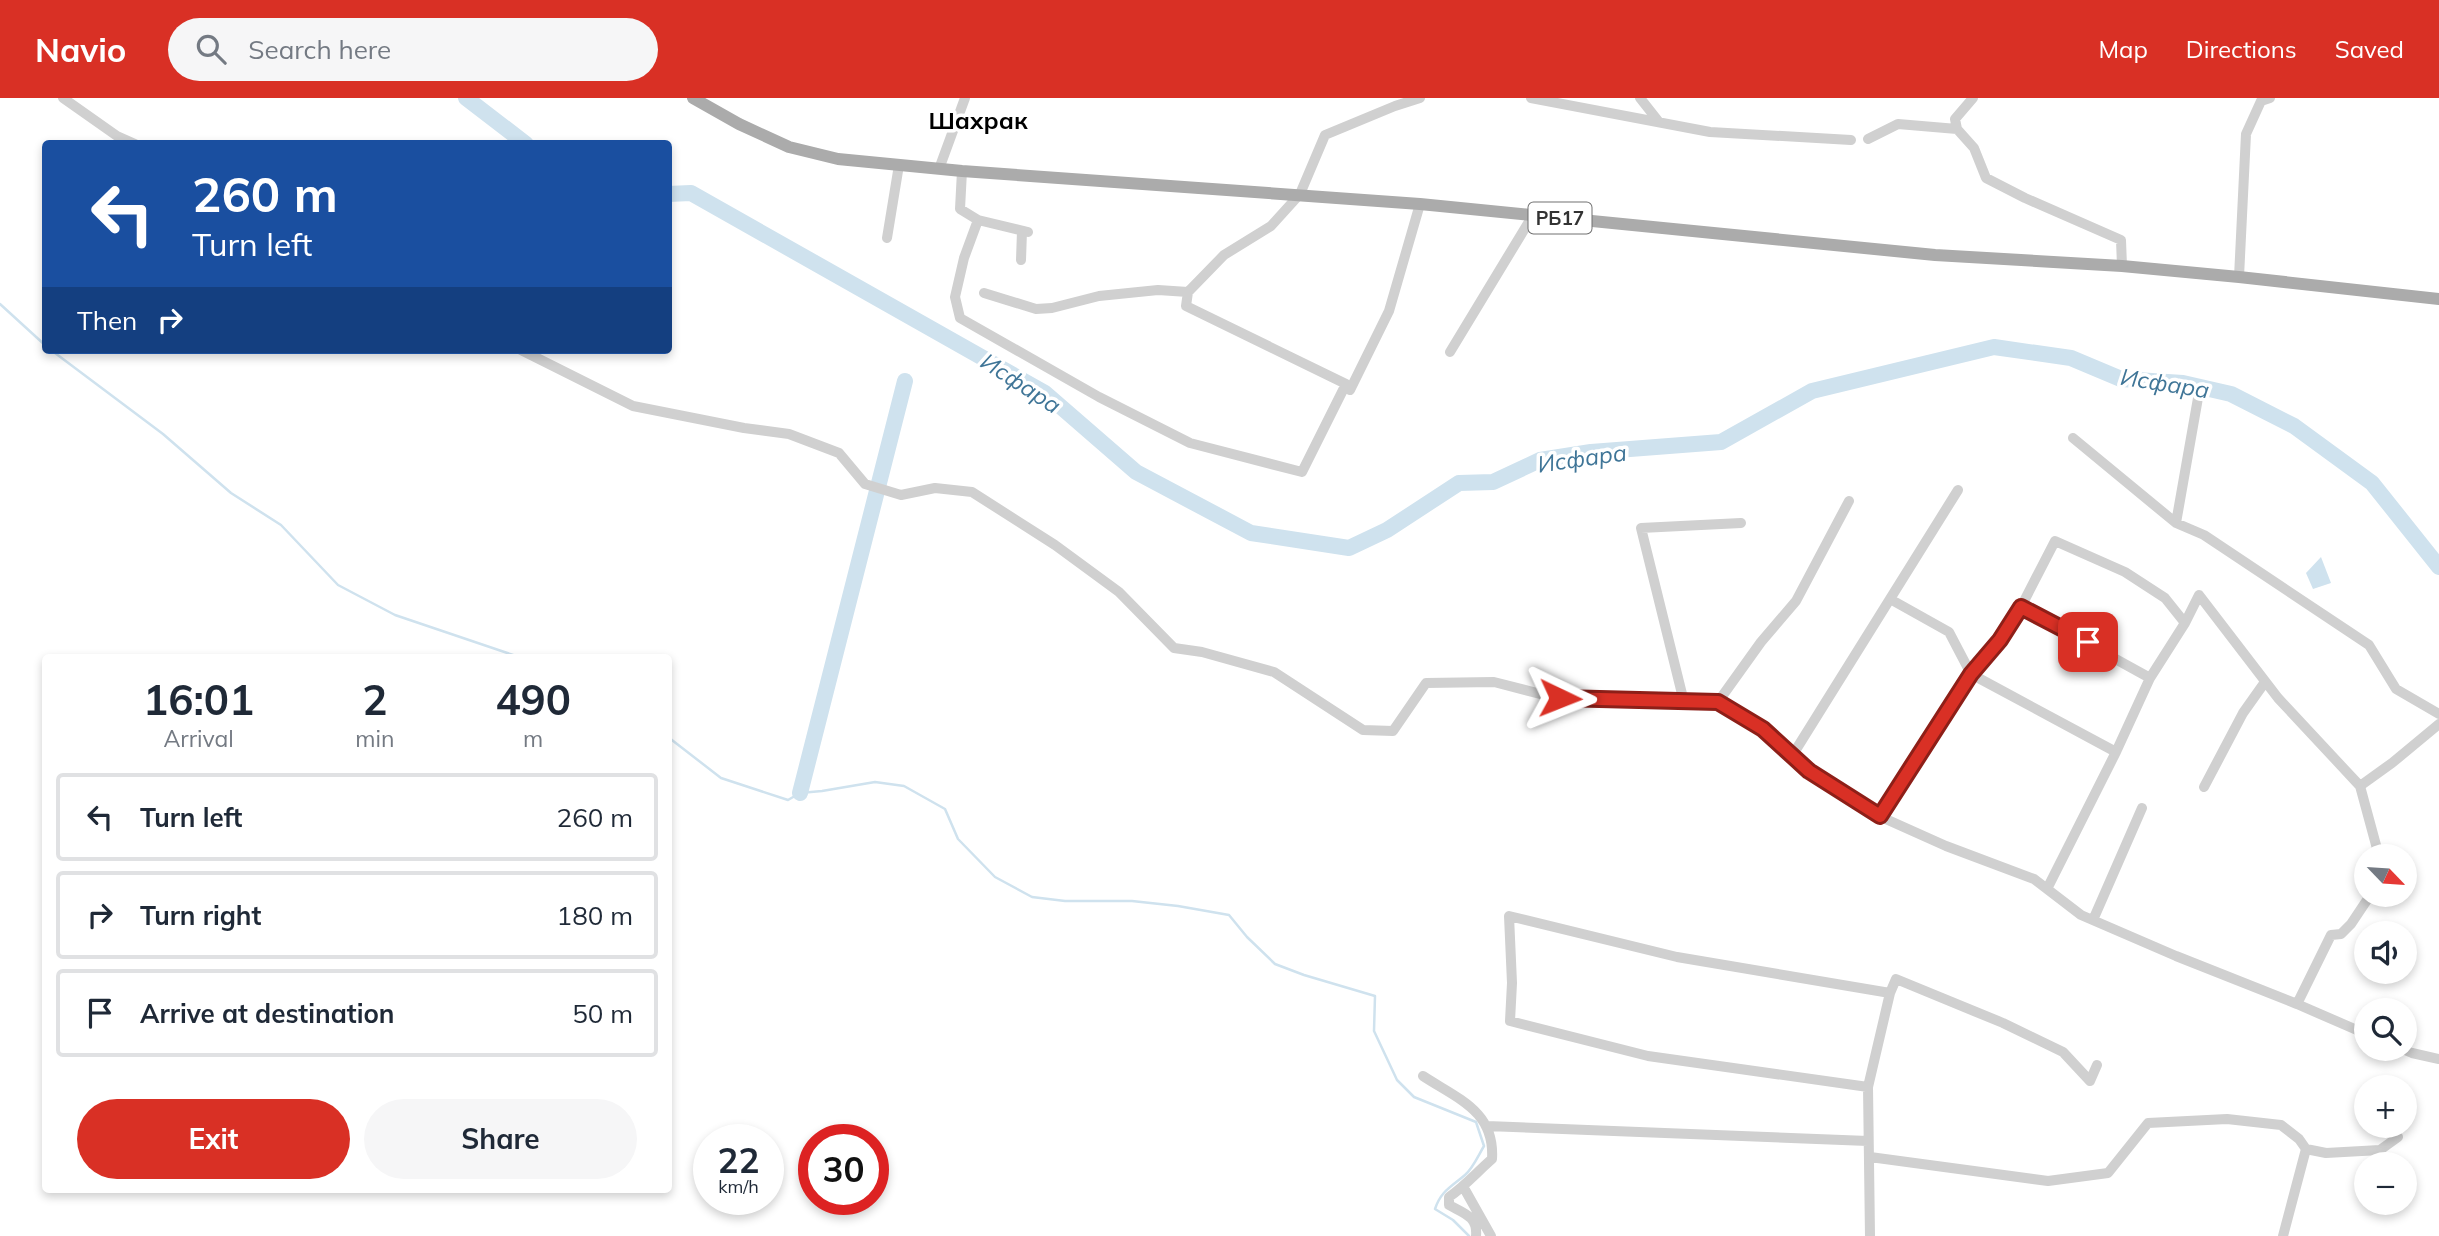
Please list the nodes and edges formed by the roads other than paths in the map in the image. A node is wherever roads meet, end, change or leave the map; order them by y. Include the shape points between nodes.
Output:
1 (63, 98) edge
2 (693, 98) edge
3 (965, 98) edge
4 (1420, 98) edge
5 (1531, 98) edge
6 (1640, 98) edge
7 (1973, 98) edge
8 (2270, 98) edge
9 (1659, 122) junction
10 (1957, 129) junction
11 (1868, 139) dead end
12 (126, 140) edge
13 (1851, 140) dead end
14 (899, 165) junction
15 (939, 169) junction
16 (962, 171) junction
17 (1300, 194) junction
18 (1420, 204) junction
19 (1533, 215) junction
20 (978, 220) junction
21 (887, 238) dead end
22 (1021, 260) dead end
23 (2122, 266) junction
24 (2239, 276) junction
25 (1188, 292) junction
26 (984, 293) dead end
27 (2439, 299) edge
28 (1450, 352) dead end
29 (529, 354) edge
30 (1346, 384) junction
31 (2197, 398) dead end
32 (2073, 438) dead end
33 (1958, 490) dead end
34 (1849, 501) dead end
35 (1741, 523) dead end
36 (2176, 523) junction
37 (1890, 599) junction
38 (2021, 607) junction
39 (2185, 623) junction
40 (1971, 674) junction
41 (2150, 678) junction
42 (2266, 682) junction
43 (1684, 702) junction
44 (1718, 702) junction
45 (2439, 714) edge
46 (2439, 724) edge
47 (2116, 752) junction
48 (1792, 757) junction
49 (2360, 786) junction
50 (2204, 787) dead end
51 (2143, 808) dead end
52 (1880, 816) junction
53 (2376, 844) edge
54 (2047, 889) junction
55 (2362, 907) edge
56 (2093, 920) junction
57 (1890, 993) junction
58 (2297, 1003) junction
59 (2354, 1029) edge
60 (2417, 1055) edge
61 (2438, 1057) edge
62 (2096, 1065) dead end
63 (1423, 1076) dead end
64 (1868, 1087) junction
65 (1487, 1126) junction
66 (2397, 1138) edge
67 (1868, 1141) junction
68 (2306, 1149) junction
69 (1870, 1157) junction
70 (1464, 1188) junction
71 (1476, 1236) edge
72 (1491, 1236) edge
73 (1870, 1236) edge
74 (2283, 1236) edge

1 - 12 street
2 - 14 main road, РБ17 via 789,147 838,159
3 - 15 street
4 - 17 street via 1325,135
5 - 9 street
6 - 9 street
7 - 10 street via 1955,119
8 - 24 street via 2261,101 2246,134
9 - 13 street via 1710,132
10 - 11 street via 1898,124
10 - 23 street via 1974,148 1986,178 2121,240
14 - 15 main road, РБ17
14 - 21 street
15 - 16 main road, РБ17
16 - 17 main road, РБ17
16 - 20 street via 960,209
17 - 18 main road, РБ17
17 - 25 street via 1271,226 1224,255
18 - 19 main road, РБ17
18 - 30 street via 1389,311 1350,390
19 - 23 main road, РБ17 via 1935,255
19 - 28 street
20 - 22 street via 1025,232
20 - 30 street via 954,296 960,318 1098,397 1190,443 1303,472
23 - 24 main road, РБ17
24 - 27 main road, РБ17
25 - 26 street via 1099,296 1036,309
25 - 30 street via 1186,306
29 - 43 street via 634,406 789,434 827,448 839,453 866,484 901,495 935,488 972,492 1119,592 1174,648 1274,672 1363,730 1393,731 1426,683 1494,682 1560,698
31 - 36 street
32 - 36 street
33 - 37 street
34 - 44 street via 1796,601
35 - 43 street via 1641,528
36 - 45 street via 2204,535 2369,645 2396,689
37 - 40 street via 1949,632
37 - 48 street
38 - 39 street via 2055,541 2125,572 2165,598
38 - 40 street
38 - 41 street
39 - 41 street
39 - 42 street via 2199,595
40 - 47 street
40 - 52 street
41 - 47 street
42 - 49 street
42 - 50 street via 2243,713
43 - 44 street
44 - 48 street via 1763,729
46 - 49 street
47 - 54 street
48 - 52 street
49 - 53 street
51 - 56 street
52 - 54 street via 2034,878
54 - 56 street
55 - 58 street via 2342,934 2331,935
56 - 58 street
57 - 62 street via 1896,979 2003,1023 2063,1052 2090,1081
57 - 64 street
57 - 64 street via 1677,957 1509,916 1510,1021 1648,1056
58 - 59 street
60 - 61 street
63 - 65 street via 1468,1106
64 - 67 street
65 - 67 street
65 - 70 street via 1493,1140 1492,1159
66 - 68 street via 2380,1150 2326,1153
67 - 69 street
68 - 69 street via 2281,1125 2217,1119 2148,1123 2108,1172 2048,1181
68 - 74 street
69 - 73 street
70 - 71 street via 1449,1197 1449,1205 1469,1214
70 - 72 street

